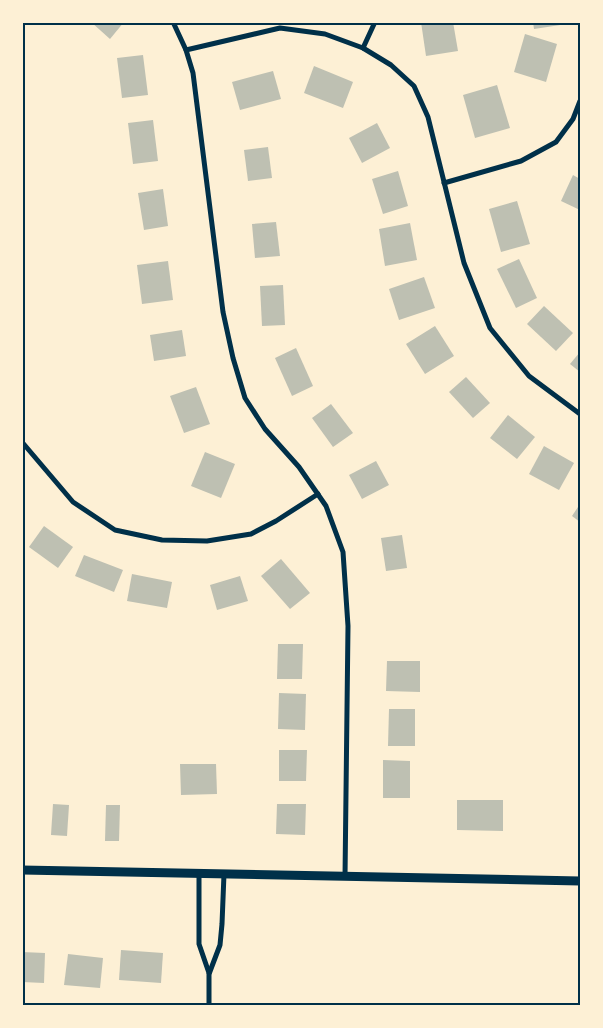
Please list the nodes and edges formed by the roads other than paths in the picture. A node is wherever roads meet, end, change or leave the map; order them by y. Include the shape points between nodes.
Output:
1 (173, 22) edge
2 (375, 22) edge
3 (363, 48) junction
4 (186, 50) junction
5 (580, 101) edge
6 (444, 183) junction
7 (580, 414) edge
8 (22, 442) edge
9 (318, 494) junction
10 (22, 870) edge
11 (199, 874) junction
12 (224, 874) junction
13 (345, 876) junction
14 (580, 882) edge
15 (209, 974) junction
16 (209, 1006) edge

1 - 4 street
2 - 3 street
3 - 4 street via 326,34 280,28
3 - 6 street via 391,65 414,86 428,117
4 - 9 street via 193,73 223,312 240,382 245,398 265,429
5 - 6 street via 573,119 556,142 521,161
6 - 7 street via 464,264 490,328 529,376
8 - 9 street via 73,502 115,530 162,540 208,541 251,534
9 - 13 street via 326,506 343,552 348,626
10 - 11 street
11 - 12 street
11 - 15 street via 199,944
12 - 13 street
12 - 15 street via 220,945
13 - 14 street
15 - 16 street

